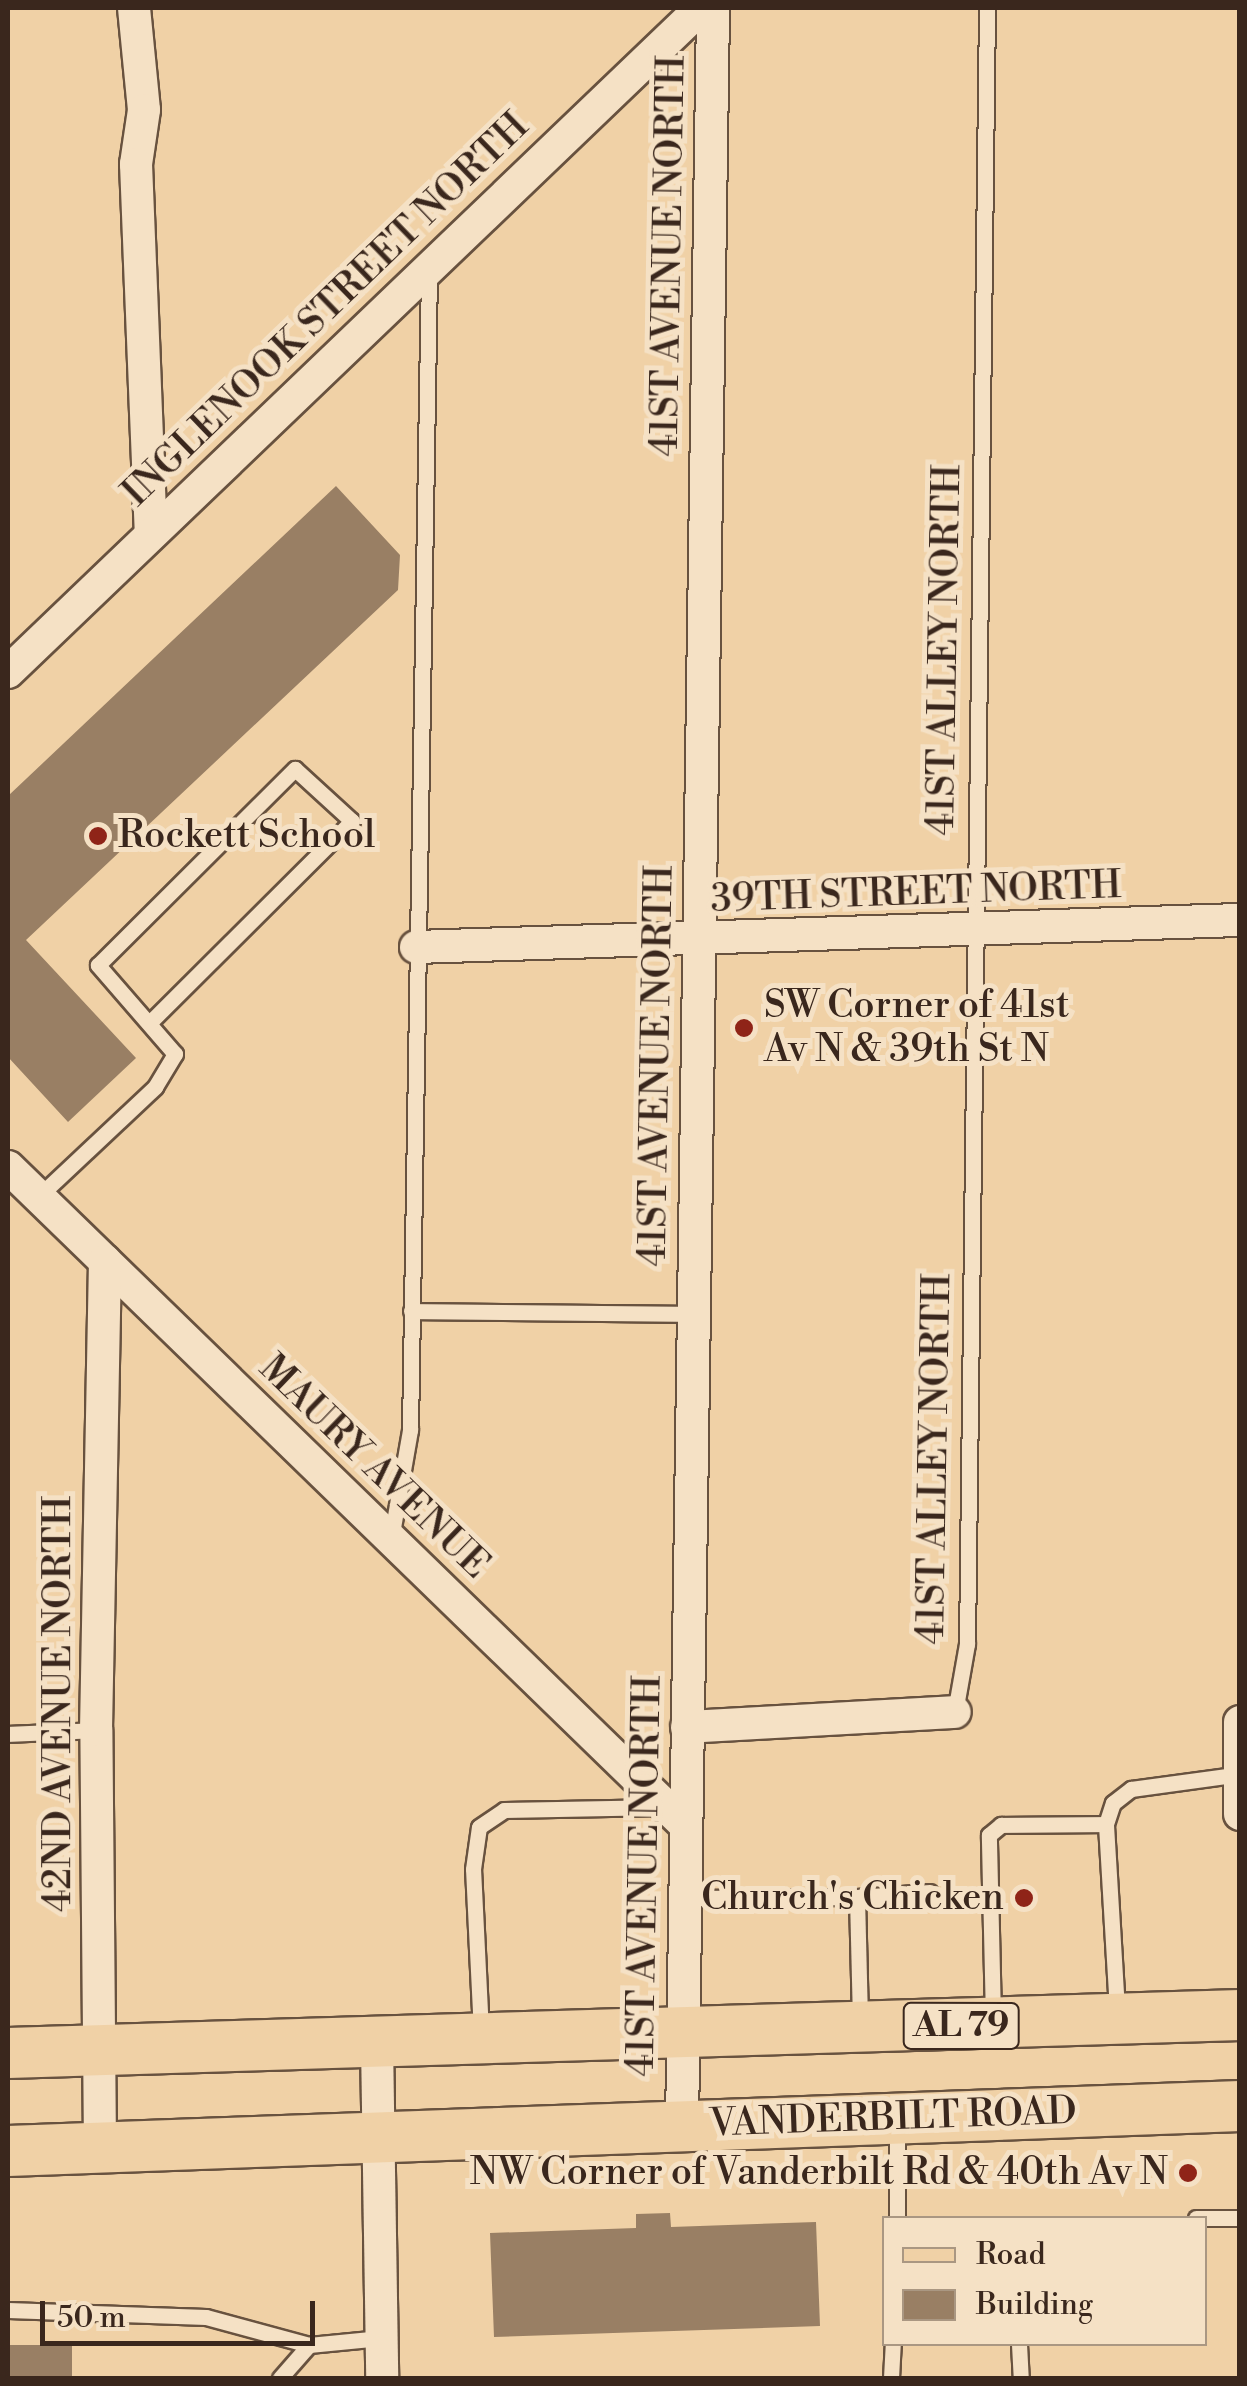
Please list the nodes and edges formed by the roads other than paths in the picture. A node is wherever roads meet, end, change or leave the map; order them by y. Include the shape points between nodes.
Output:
1 (134, 8) edge
2 (701, 8) edge
3 (713, 8) edge
4 (987, 8) edge
5 (429, 268) junction
6 (150, 533) junction
7 (8, 672) edge
8 (1240, 920) edge
9 (974, 934) junction
10 (699, 942) junction
11 (416, 947) junction
12 (152, 1020) junction
13 (8, 1168) edge
14 (38, 1197) junction
15 (105, 1262) junction
16 (411, 1311) junction
17 (693, 1314) junction
18 (391, 1539) junction
19 (955, 1712) joint
20 (1240, 1722) edge
21 (687, 1726) junction
22 (96, 1730) junction
23 (8, 1734) edge
24 (1239, 1774) edge
25 (1240, 1814) edge
26 (676, 1816) junction
27 (1106, 1824) junction
28 (930, 1892) dead end
29 (857, 1897) junction
30 (684, 1898) junction
31 (1240, 2015) edge
32 (1118, 2020) junction
33 (994, 2025) junction
34 (860, 2030) junction
35 (682, 2036) junction
36 (481, 2041) junction
37 (377, 2043) junction
38 (98, 2049) junction
39 (8, 2053) edge
40 (1240, 2106) edge
41 (897, 2118) junction
42 (682, 2125) junction
43 (378, 2136) junction
44 (100, 2147) junction
45 (8, 2151) edge
46 (896, 2216) edge
47 (1207, 2218) edge
48 (1240, 2218) edge
49 (8, 2310) edge
50 (381, 2338) junction
51 (309, 2345) junction
52 (893, 2346) edge
53 (1018, 2346) edge
54 (280, 2378) edge
55 (382, 2378) edge
56 (891, 2378) edge
57 (1021, 2378) edge

1 - 6 street via 144,110 136,164
2 - 5 street, INGLENOOK STREET NORTH
3 - 10 street, 41ST AVENUE NORTH
4 - 9 lane, 41ST ALLEY NORTH
5 - 6 street, INGLENOOK STREET NORTH
5 - 11 lane
6 - 7 street, INGLENOOK STREET NORTH
8 - 9 street, 39TH STREET NORTH
9 - 10 street, 39TH STREET NORTH
9 - 19 lane, 41ST ALLEY NORTH via 967,1644
10 - 11 street, 39TH STREET NORTH
10 - 17 street, 41ST AVENUE NORTH
11 - 16 lane
12 - 12 lane via 98,964 295,769 352,822
12 - 14 lane via 175,1054 155,1086
13 - 14 street, MAURY AVENUE
14 - 15 street, MAURY AVENUE
15 - 18 street, MAURY AVENUE
15 - 22 street, 42ND AVENUE NORTH
16 - 17 lane
16 - 18 lane via 404,1496
17 - 21 street, 41ST AVENUE NORTH
18 - 26 street, MAURY AVENUE
19 - 21 street
20 - 24 street
21 - 26 street, 41ST AVENUE NORTH
22 - 23 lane
22 - 38 street, 42ND AVENUE NORTH
24 - 25 street
24 - 27 lane via 1131,1789 1113,1803
26 - 30 street, 41ST AVENUE NORTH
26 - 36 lane via 504,1810 479,1827 473,1869
27 - 32 lane
27 - 33 lane via 1000,1825 989,1835 983,1848
28 - 29 lane
29 - 30 lane
29 - 34 lane
30 - 35 street, 41ST AVENUE NORTH
31 - 32 main road, AL 79
32 - 33 main road, AL 79
33 - 34 main road, AL 79
34 - 35 main road, AL 79
35 - 36 main road, AL 79
35 - 42 street, 41ST AVENUE NORTH
36 - 37 main road, AL 79
37 - 38 main road, AL 79
37 - 43 street
38 - 39 main road, AL 79
38 - 44 street, 42ND AVENUE NORTH
40 - 41 main road, VANDERBILT ROAD
41 - 42 main road, VANDERBILT ROAD
41 - 46 lane
42 - 43 main road, VANDERBILT ROAD
43 - 44 main road, VANDERBILT ROAD
43 - 50 street
44 - 45 main road, VANDERBILT ROAD
47 - 48 lane
49 - 51 lane via 206,2316
50 - 51 lane
50 - 55 street
51 - 54 lane
52 - 56 lane
53 - 57 lane

